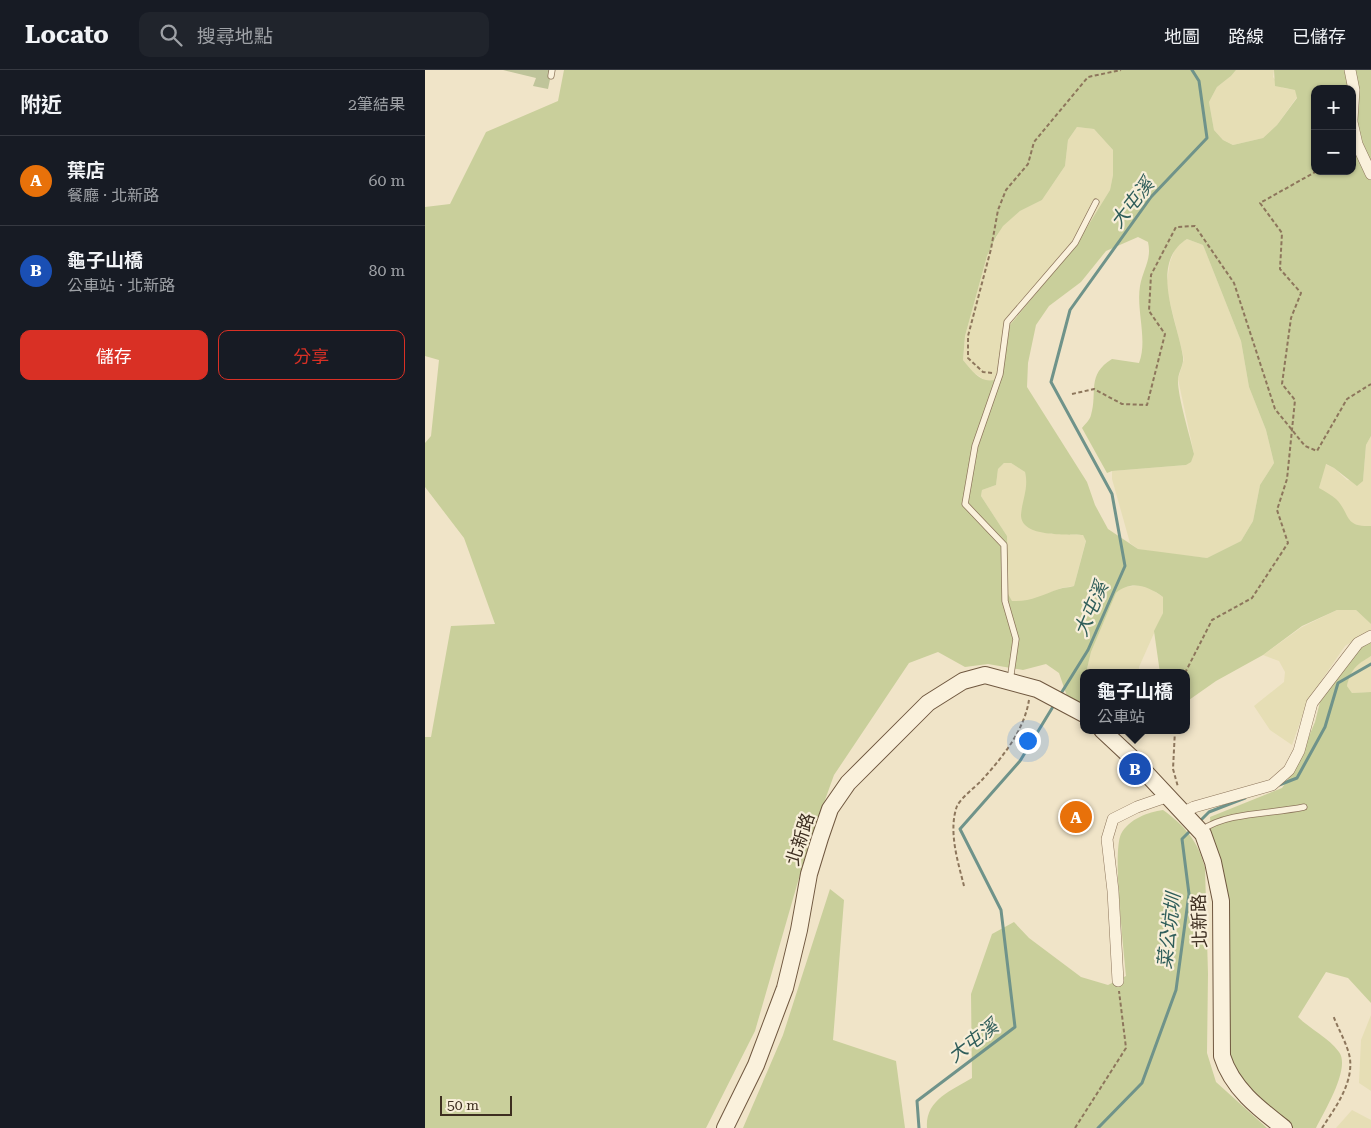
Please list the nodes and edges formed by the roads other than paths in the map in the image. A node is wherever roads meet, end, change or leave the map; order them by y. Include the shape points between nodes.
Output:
1 (1350, 70) edge
2 (1353, 85) edge
3 (1354, 130) edge
4 (1371, 174) edge
5 (1096, 202) dead end
6 (1371, 636) edge
7 (1010, 682) junction
8 (1080, 712) edge
9 (1105, 734) edge
10 (1304, 807) dead end
11 (1180, 808) junction
12 (1201, 831) junction
13 (1118, 981) road end
14 (725, 1128) edge
15 (1284, 1128) edge

1 - 2 street
3 - 4 street
5 - 7 lane via 1075,243 1007,322 1000,374 975,446 965,504 1004,545 1005,601 1016,639
6 - 11 street via 1358,643 1312,703 1299,751 1289,770 1272,785
7 - 8 main road, 北新路
7 - 14 main road, 北新路 via 985,675 963,682 928,703 848,783 830,809 809,874 785,988 756,1065
9 - 11 main road, 北新路
10 - 12 lane via 1221,819
11 - 12 main road, 北新路
11 - 13 street via 1137,807 1113,819 1107,839
12 - 15 main road, 北新路 via 1213,862 1221,901 1222,1056 1236,1084

